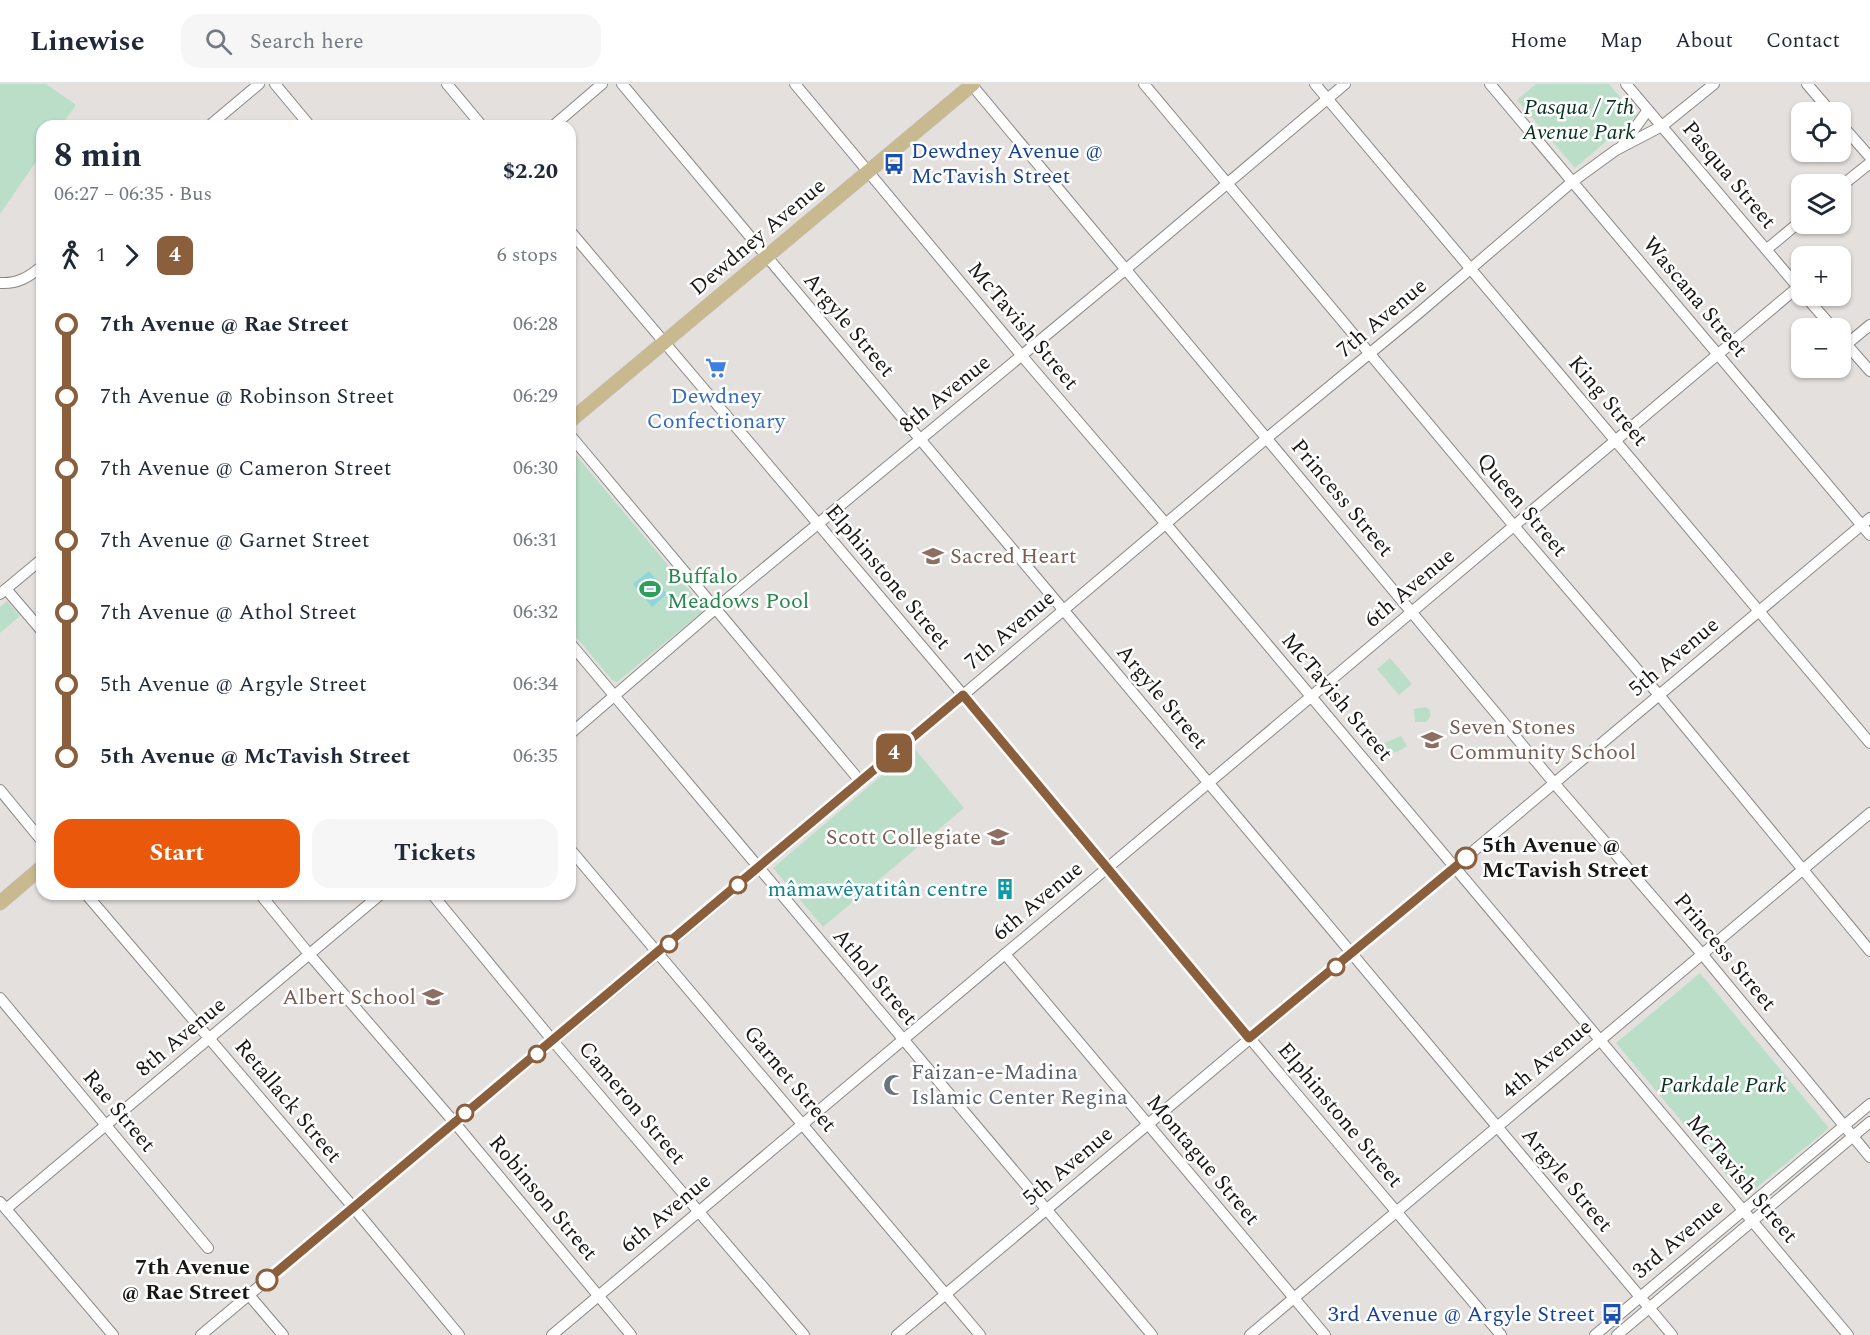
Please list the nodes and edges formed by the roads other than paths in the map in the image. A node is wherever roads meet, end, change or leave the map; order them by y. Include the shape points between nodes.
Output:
1 (259, 84) edge
2 (275, 84) edge
3 (447, 84) edge
4 (602, 84) edge
5 (622, 84) edge
6 (795, 84) edge
7 (972, 84) edge
8 (1144, 84) edge
9 (1315, 84) edge
10 (1345, 84) edge
11 (1490, 84) edge
12 (1626, 84) edge
13 (1713, 84) edge
14 (1808, 84) edge
15 (1327, 98) junction
16 (1823, 102) edge
17 (1648, 110) junction
18 (216, 120) edge
19 (305, 120) edge
20 (477, 120) edge
21 (560, 120) edge
22 (1662, 126) junction
23 (1851, 135) edge
24 (1621, 148) junction
25 (1870, 157) edge
26 (1870, 163) edge
27 (869, 171) junction
28 (1851, 178) edge
29 (1572, 182) junction
30 (1227, 183) junction
31 (1791, 229) edge
32 (576, 238) edge
33 (1767, 249) junction
34 (767, 257) junction
35 (1472, 268) junction
36 (1125, 270) junction
37 (36, 271) edge
38 (1791, 279) edge
39 (0, 283) edge
40 (1791, 300) edge
41 (1813, 306) edge
42 (1824, 318) edge
43 (1870, 325) edge
44 (1851, 336) edge
45 (664, 343) junction
46 (1851, 348) edge
47 (1369, 354) junction
48 (1719, 354) junction
49 (1022, 356) junction
50 (1870, 371) edge
51 (576, 416) edge
52 (1267, 438) junction
53 (920, 440) junction
54 (1616, 440) junction
55 (576, 442) edge
56 (1866, 522) edge
57 (818, 524) junction
58 (1166, 524) junction
59 (1514, 526) junction
60 (1870, 535) edge
61 (36, 564) edge
62 (3, 591) edge
63 (715, 609) junction
64 (1063, 611) junction
65 (1412, 612) junction
66 (1758, 612) junction
67 (36, 625) edge
68 (576, 650) edge
69 (963, 695) junction
70 (1659, 695) junction
71 (614, 696) junction
72 (1311, 697) junction
73 (576, 729) edge
74 (1870, 743) edge
75 (861, 782) junction
76 (1208, 783) junction
77 (1554, 783) junction
78 (0, 790) edge
79 (1870, 813) edge
80 (36, 834) edge
81 (576, 856) edge
82 (1455, 867) junction
83 (758, 868) junction
84 (1107, 868) junction
85 (1802, 870) junction
86 (36, 872) edge
87 (91, 900) edge
88 (265, 900) edge
89 (374, 900) edge
90 (437, 900) edge
91 (0, 903) edge
92 (1870, 951) edge
93 (658, 953) junction
94 (309, 954) junction
95 (1005, 954) junction
96 (1352, 954) junction
97 (1702, 954) junction
98 (0, 998) edge
99 (209, 1038) junction
100 (1249, 1038) junction
101 (903, 1040) junction
102 (1600, 1040) junction
103 (553, 1041) junction
104 (1870, 1104) edge
105 (454, 1122) junction
106 (1870, 1122) edge
107 (803, 1124) junction
108 (1148, 1124) junction
109 (106, 1125) junction
110 (1844, 1126) junction
111 (1497, 1127) junction
112 (1853, 1137) junction
113 (1870, 1157) edge
114 (3, 1205) edge
115 (353, 1207) junction
116 (1047, 1210) junction
117 (1743, 1210) junction
118 (699, 1212) junction
119 (1396, 1212) junction
120 (1752, 1221) junction
121 (208, 1248) dead end
122 (945, 1294) junction
123 (249, 1295) junction
124 (598, 1296) junction
125 (1640, 1297) junction
126 (1293, 1298) junction
127 (1649, 1308) junction
128 (113, 1335) edge
129 (201, 1335) edge
130 (283, 1335) edge
131 (459, 1335) edge
132 (552, 1335) edge
133 (631, 1335) edge
134 (804, 1335) edge
135 (897, 1335) edge
136 (980, 1335) edge
137 (1152, 1335) edge
138 (1250, 1335) edge
139 (1324, 1335) edge
140 (1501, 1335) edge
141 (1594, 1335) edge
142 (1617, 1335) edge
143 (1672, 1335) edge
144 (1848, 1335) edge

1 - 18 street
2 - 19 street
3 - 20 street
4 - 21 street
5 - 34 street, Argyle Street
6 - 27 street, McTavish Street
7 - 27 main road, Dewdney Avenue
7 - 36 street, Princess Street
8 - 30 street, Queen Street
9 - 15 street, King Street
10 - 15 street, 8th Avenue
11 - 29 street, Wascana Street
12 - 17 street, Pasqua Street
13 - 22 street, 7th Avenue
14 - 16 street
15 - 30 street, 8th Avenue
15 - 35 street, King Street
17 - 22 street, Pasqua Street
17 - 24 street
22 - 24 street, 7th Avenue
22 - 33 street, Pasqua Street
23 - 25 street
24 - 29 street, 7th Avenue
26 - 28 street
27 - 34 main road, Dewdney Avenue
27 - 49 street, McTavish Street
29 - 35 street, 7th Avenue
29 - 48 street, Wascana Street
30 - 36 street, 8th Avenue
30 - 47 street, Queen Street
31 - 33 street
32 - 45 street, Elphinstone Street
33 - 38 street, Pasqua Street
34 - 45 main road, Dewdney Avenue
34 - 53 street, Argyle Street
35 - 47 street, 7th Avenue
35 - 54 street, King Street
36 - 49 street, 8th Avenue
36 - 52 street, Princess Street
37 - 39 street via 10,284
40 - 48 street, 6th Avenue
41 - 42 street, Pasqua Street
43 - 44 street
45 - 51 main road, Dewdney Avenue
45 - 57 street, Elphinstone Street
46 - 50 street
47 - 52 street, 7th Avenue
47 - 59 street, Queen Street
48 - 54 street, 6th Avenue
48 - 56 street, Wascana Street
49 - 53 street, 8th Avenue
49 - 58 street, McTavish Street
52 - 58 street, 7th Avenue
52 - 65 street, Princess Street
53 - 57 street, 8th Avenue
53 - 64 street, Argyle Street
54 - 59 street, 6th Avenue
54 - 66 street, King Street
55 - 63 street
56 - 60 street, Wascana Street
56 - 66 street, 5th Avenue
57 - 63 street, 8th Avenue
57 - 69 street, Elphinstone Street
58 - 64 street, 7th Avenue
58 - 72 street, McTavish Street
59 - 65 street, 6th Avenue
59 - 70 street, Queen Street
61 - 62 street
62 - 67 street
63 - 71 street, 8th Avenue
63 - 75 street
64 - 69 street, 7th Avenue
64 - 76 street, Argyle Street
65 - 72 street, 6th Avenue
65 - 77 street, Princess Street
66 - 70 street, 5th Avenue
66 - 74 street, King Street
68 - 71 street, Athol Street
69 - 75 street, 7th Avenue
69 - 84 street, Elphinstone Street
70 - 77 street, 5th Avenue
70 - 85 street, Queen Street
71 - 73 street, 8th Avenue
71 - 83 street, Athol Street
72 - 76 street, 6th Avenue
72 - 82 street, McTavish Street
75 - 83 street, 7th Avenue
76 - 84 street, 6th Avenue
76 - 96 street, Argyle Street
77 - 82 street, 5th Avenue
77 - 97 street, Princess Street
78 - 80 street
79 - 85 street, 4th Avenue
81 - 93 street, Garnet Street
82 - 96 street, 5th Avenue
82 - 102 street, McTavish Street
83 - 93 street, 7th Avenue
83 - 101 street, Athol Street
84 - 95 street, 6th Avenue
84 - 100 street, Elphinstone Street
85 - 92 street, Queen Street
85 - 97 street, 4th Avenue
86 - 91 main road
87 - 99 street, Retallack Street
88 - 94 street, Robinson Street
89 - 94 street, 8th Avenue
90 - 103 street, Cameron Street
93 - 103 street, 7th Avenue
93 - 107 street, Garnet Street
94 - 99 street, 8th Avenue
94 - 105 street, Robinson Street
95 - 101 street, 6th Avenue
95 - 108 street, Montague Street
96 - 100 street, 5th Avenue
96 - 111 street, Argyle Street
97 - 102 street, 4th Avenue
97 - 110 street, Princess Street
98 - 109 street, Rae Street
99 - 109 street, 8th Avenue
99 - 115 street, Retallack Street
100 - 108 street, 5th Avenue
100 - 119 street, Elphinstone Street
101 - 107 street, 6th Avenue
101 - 116 street, Athol Street
102 - 111 street, 4th Avenue
102 - 117 street, McTavish Street
103 - 105 street, 7th Avenue
103 - 118 street, Cameron Street
104 - 110 street, 3rd Avenue
105 - 115 street, 7th Avenue
105 - 124 street, Robinson Street
106 - 112 street, 3rd Avenue
107 - 118 street, 6th Avenue
107 - 122 street, Garnet Street
108 - 116 street, 5th Avenue
108 - 126 street, Montague Street
109 - 114 street, 8th Avenue
109 - 121 street, Rae Street
110 - 112 street, Princess Street
110 - 117 street, 3rd Avenue
111 - 119 street, 4th Avenue
111 - 125 street, Argyle Street
112 - 113 street, Princess Street
112 - 120 street, 3rd Avenue
114 - 128 street
115 - 123 street, 7th Avenue
115 - 131 street, Retallack Street
116 - 122 street, 5th Avenue
116 - 137 street, Athol Street
117 - 120 street, McTavish Street
117 - 125 street, 3rd Avenue
118 - 124 street, 6th Avenue
118 - 134 street, Cameron Street
119 - 126 street, 4th Avenue
119 - 140 street, Elphinstone Street
120 - 127 street, 3rd Avenue
120 - 144 street, McTavish Street
122 - 135 street, 5th Avenue
122 - 136 street, Garnet Street
123 - 129 street, 7th Avenue
123 - 130 street
124 - 132 street, 6th Avenue
124 - 133 street, Robinson Street
125 - 127 street, Argyle Street
125 - 141 street, 3rd Avenue
126 - 138 street, 4th Avenue
126 - 139 street, Montague Street
127 - 142 street, 3rd Avenue
127 - 143 street, Argyle Street

